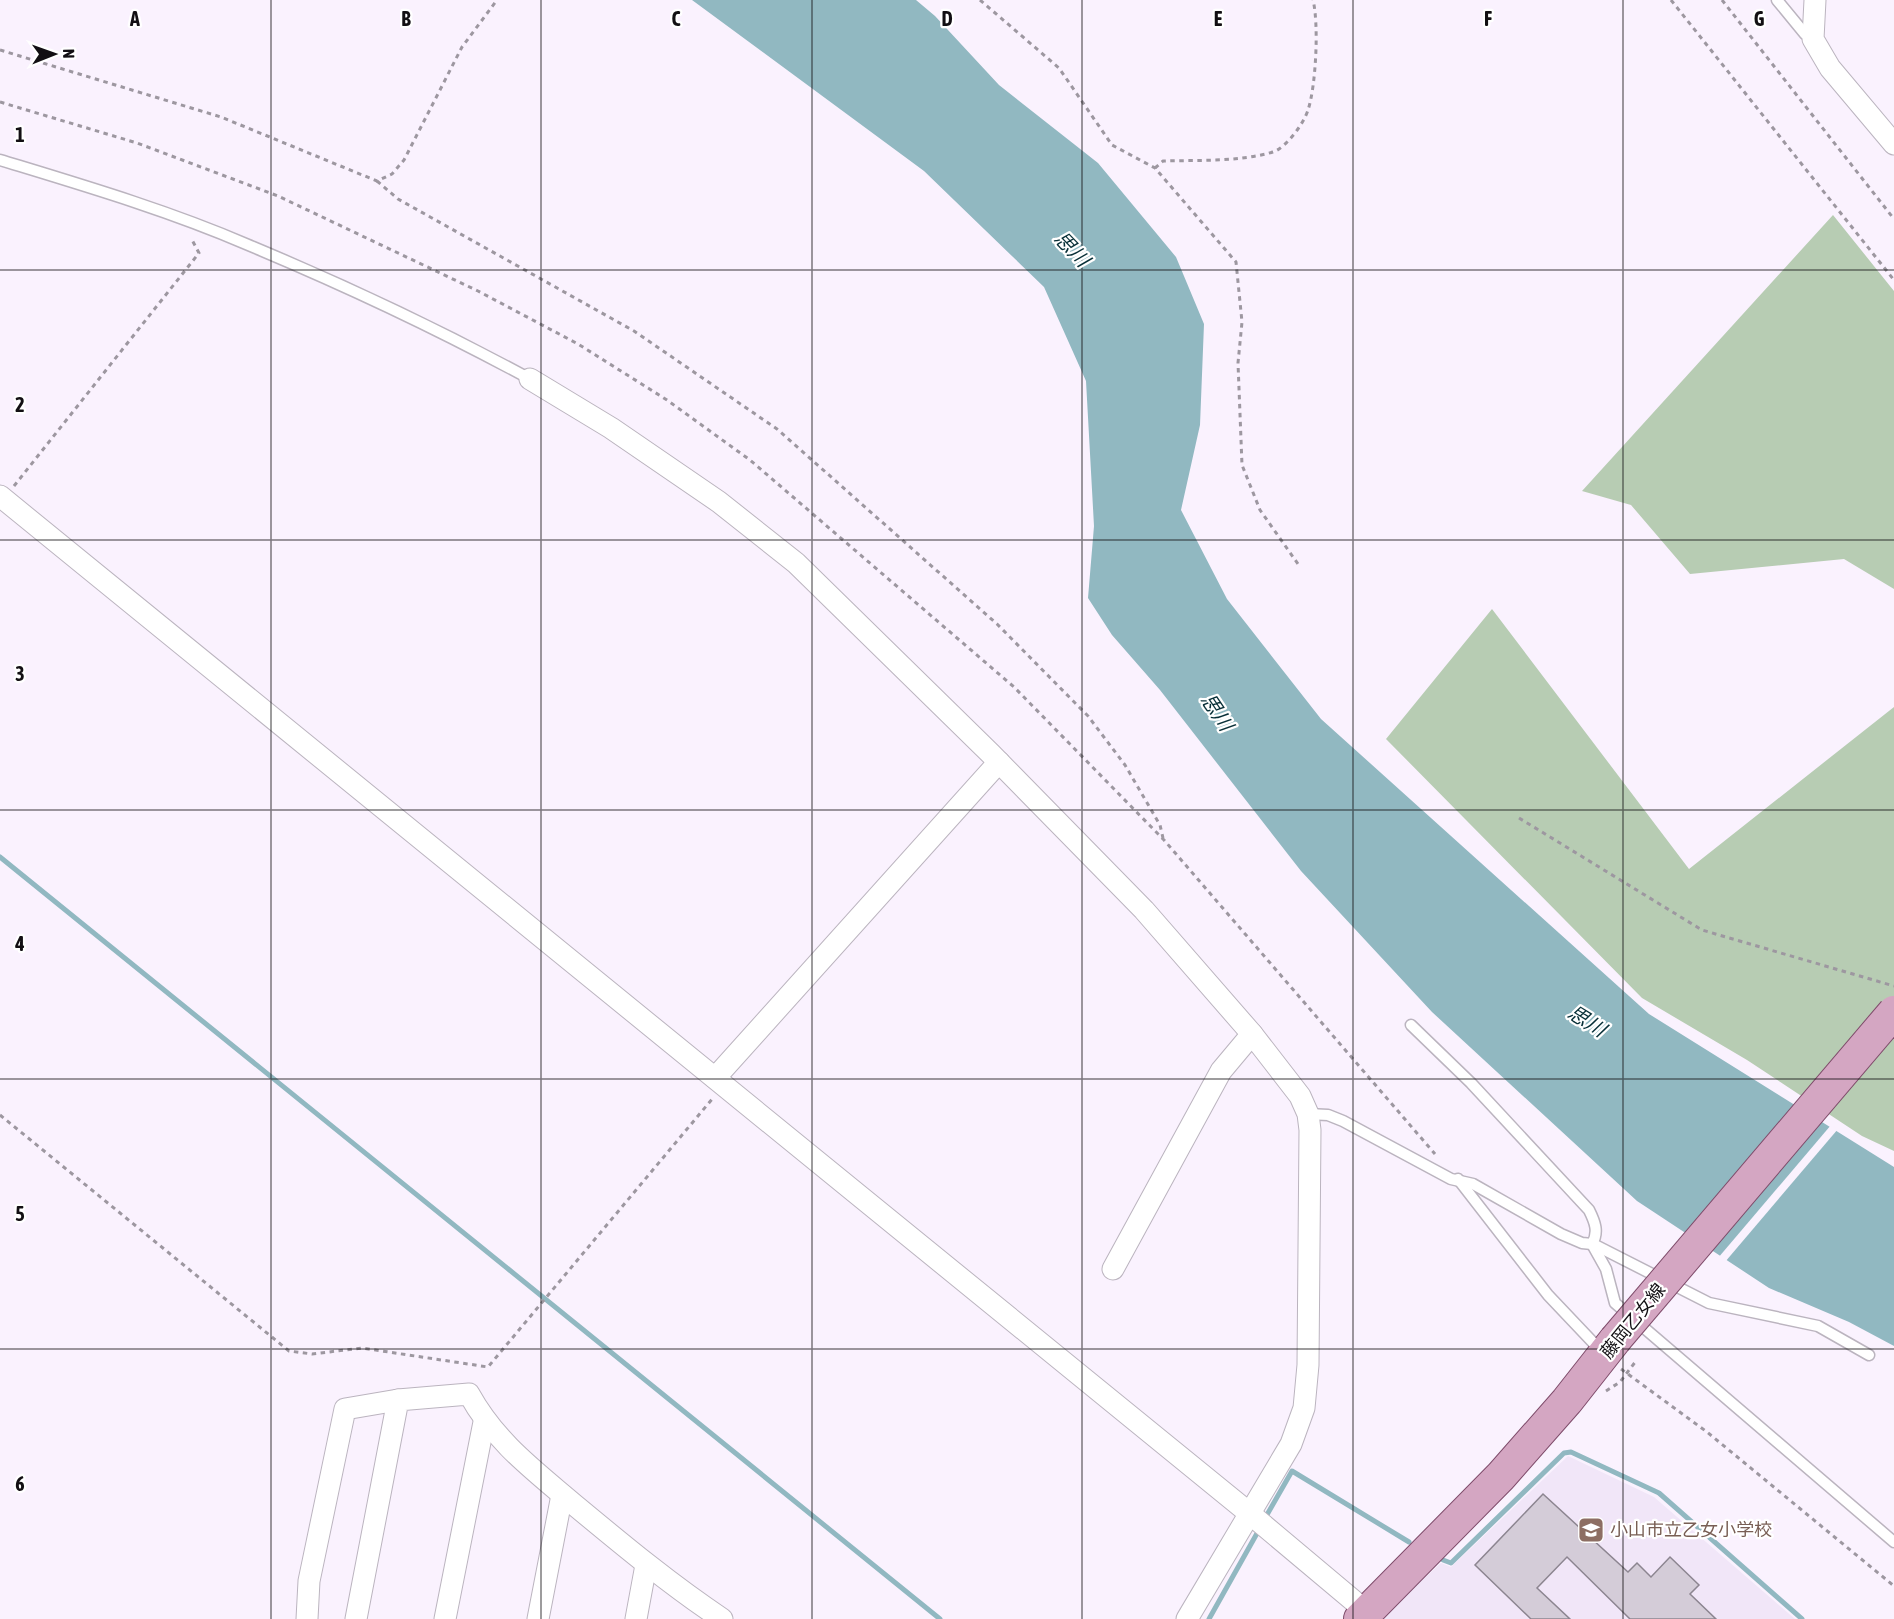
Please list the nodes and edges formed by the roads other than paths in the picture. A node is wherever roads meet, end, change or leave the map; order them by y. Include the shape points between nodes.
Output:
1 (1777, 0) edge
2 (1815, 0) edge
3 (1813, 39) junction
4 (1894, 144) edge
5 (0, 160) edge
6 (530, 379) joint
7 (1, 499) edge
8 (999, 762) junction
9 (1894, 1012) edge
10 (1411, 1025) dead end
11 (1252, 1034) junction
12 (719, 1081) junction
13 (1308, 1114) junction
14 (1458, 1179) junction
15 (1592, 1244) junction
16 (1113, 1269) dead end
17 (1869, 1355) dead end
18 (1616, 1357) junction
19 (398, 1400) junction
20 (484, 1422) junction
21 (562, 1495) junction
22 (1249, 1513) junction
23 (1894, 1542) edge
24 (646, 1565) junction
25 (1363, 1616) edge
26 (308, 1619) edge
27 (356, 1619) edge
28 (445, 1619) edge
29 (538, 1619) edge
30 (636, 1619) edge
31 (723, 1619) edge
32 (1188, 1619) edge

1 - 3 lane
2 - 3 street
3 - 4 street via 1830,68
5 - 6 lane via 95,189 244,243 454,338
6 - 8 street via 611,428 719,502 796,563
7 - 12 street
8 - 11 street via 1144,910
8 - 12 street
9 - 18 main road, 藤岡乙女線, bridge
10 - 15 lane via 1471,1083 1589,1210 1597,1236
11 - 13 street via 1300,1096
11 - 16 street via 1221,1071
12 - 22 street
13 - 14 lane via 1343,1120 1451,1179
13 - 22 street via 1308,1365 1304,1408 1291,1444
14 - 15 lane via 1561,1234 1582,1244
14 - 18 lane via 1548,1295
15 - 17 lane via 1709,1303 1818,1326
15 - 23 lane via 1606,1269 1616,1303
18 - 25 main road, 藤岡乙女線
19 - 20 street via 470,1395
19 - 26 street via 345,1409 309,1581
19 - 27 street
20 - 21 street
20 - 28 street
21 - 24 street
21 - 29 street
22 - 25 street
22 - 32 street
24 - 30 street
24 - 31 street

